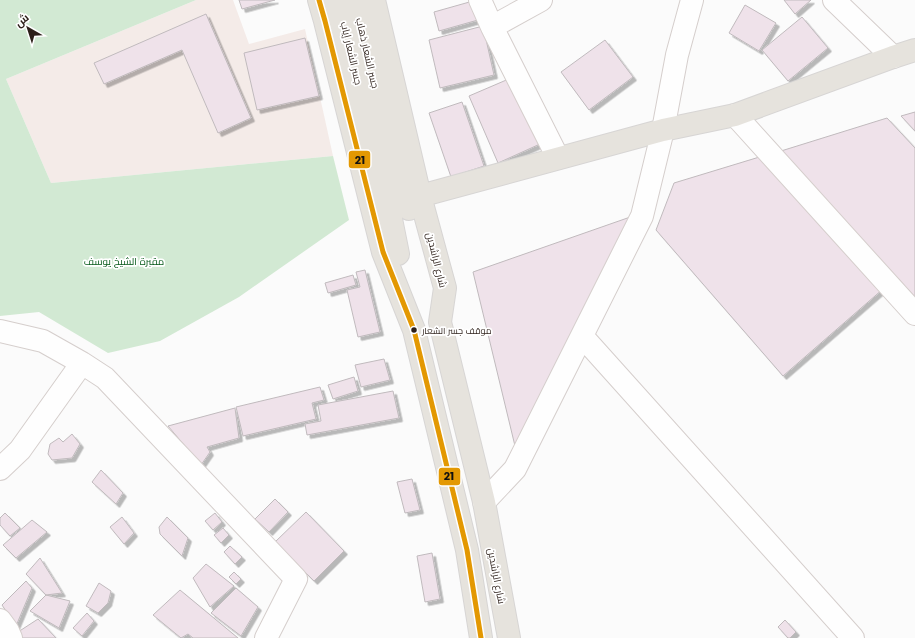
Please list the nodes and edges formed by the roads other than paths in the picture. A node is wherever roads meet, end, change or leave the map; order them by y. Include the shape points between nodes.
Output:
1 (319, 0) edge
2 (340, 0) edge
3 (356, 0) edge
4 (374, 0) edge
5 (480, 0) edge
6 (541, 0) edge
7 (692, 0) edge
8 (834, 0) edge
9 (492, 27) junction
10 (915, 50) edge
11 (893, 57) junction
12 (372, 106) junction
13 (735, 116) junction
14 (663, 130) junction
15 (558, 158) junction
16 (420, 196) junction
17 (915, 314) edge
18 (440, 322) junction
19 (0, 330) edge
20 (414, 330) junction
21 (582, 336) junction
22 (82, 363) junction
23 (0, 469) edge
24 (484, 502) junction
25 (0, 620) edge
26 (11, 638) edge
27 (266, 638) edge
28 (481, 638) edge
29 (509, 638) edge
30 (853, 638) edge

1 - 20 main road via 383,252
2 - 12 main road, جسر الشعار إياب
3 - 12 main road, جسر الشعار ذهاب
4 - 16 main road, شارع الراشدين
5 - 9 street
6 - 9 street
7 - 14 street via 677,55
8 - 11 street
9 - 15 street
10 - 11 main road
11 - 13 main road
12 - 18 main road
12 - 20 main road via 383,179
13 - 14 main road
13 - 17 street
14 - 15 main road
14 - 21 street via 642,216
15 - 16 main road
16 - 18 main road, شارع الراشدين via 446,288
18 - 24 main road, شارع الراشدين
19 - 22 street via 43,341
20 - 28 main road via 467,550
21 - 24 street via 515,469
21 - 30 street
22 - 23 street via 20,450
22 - 27 street via 105,378 296,579
24 - 29 main road, شارع الراشدين
25 - 26 street

